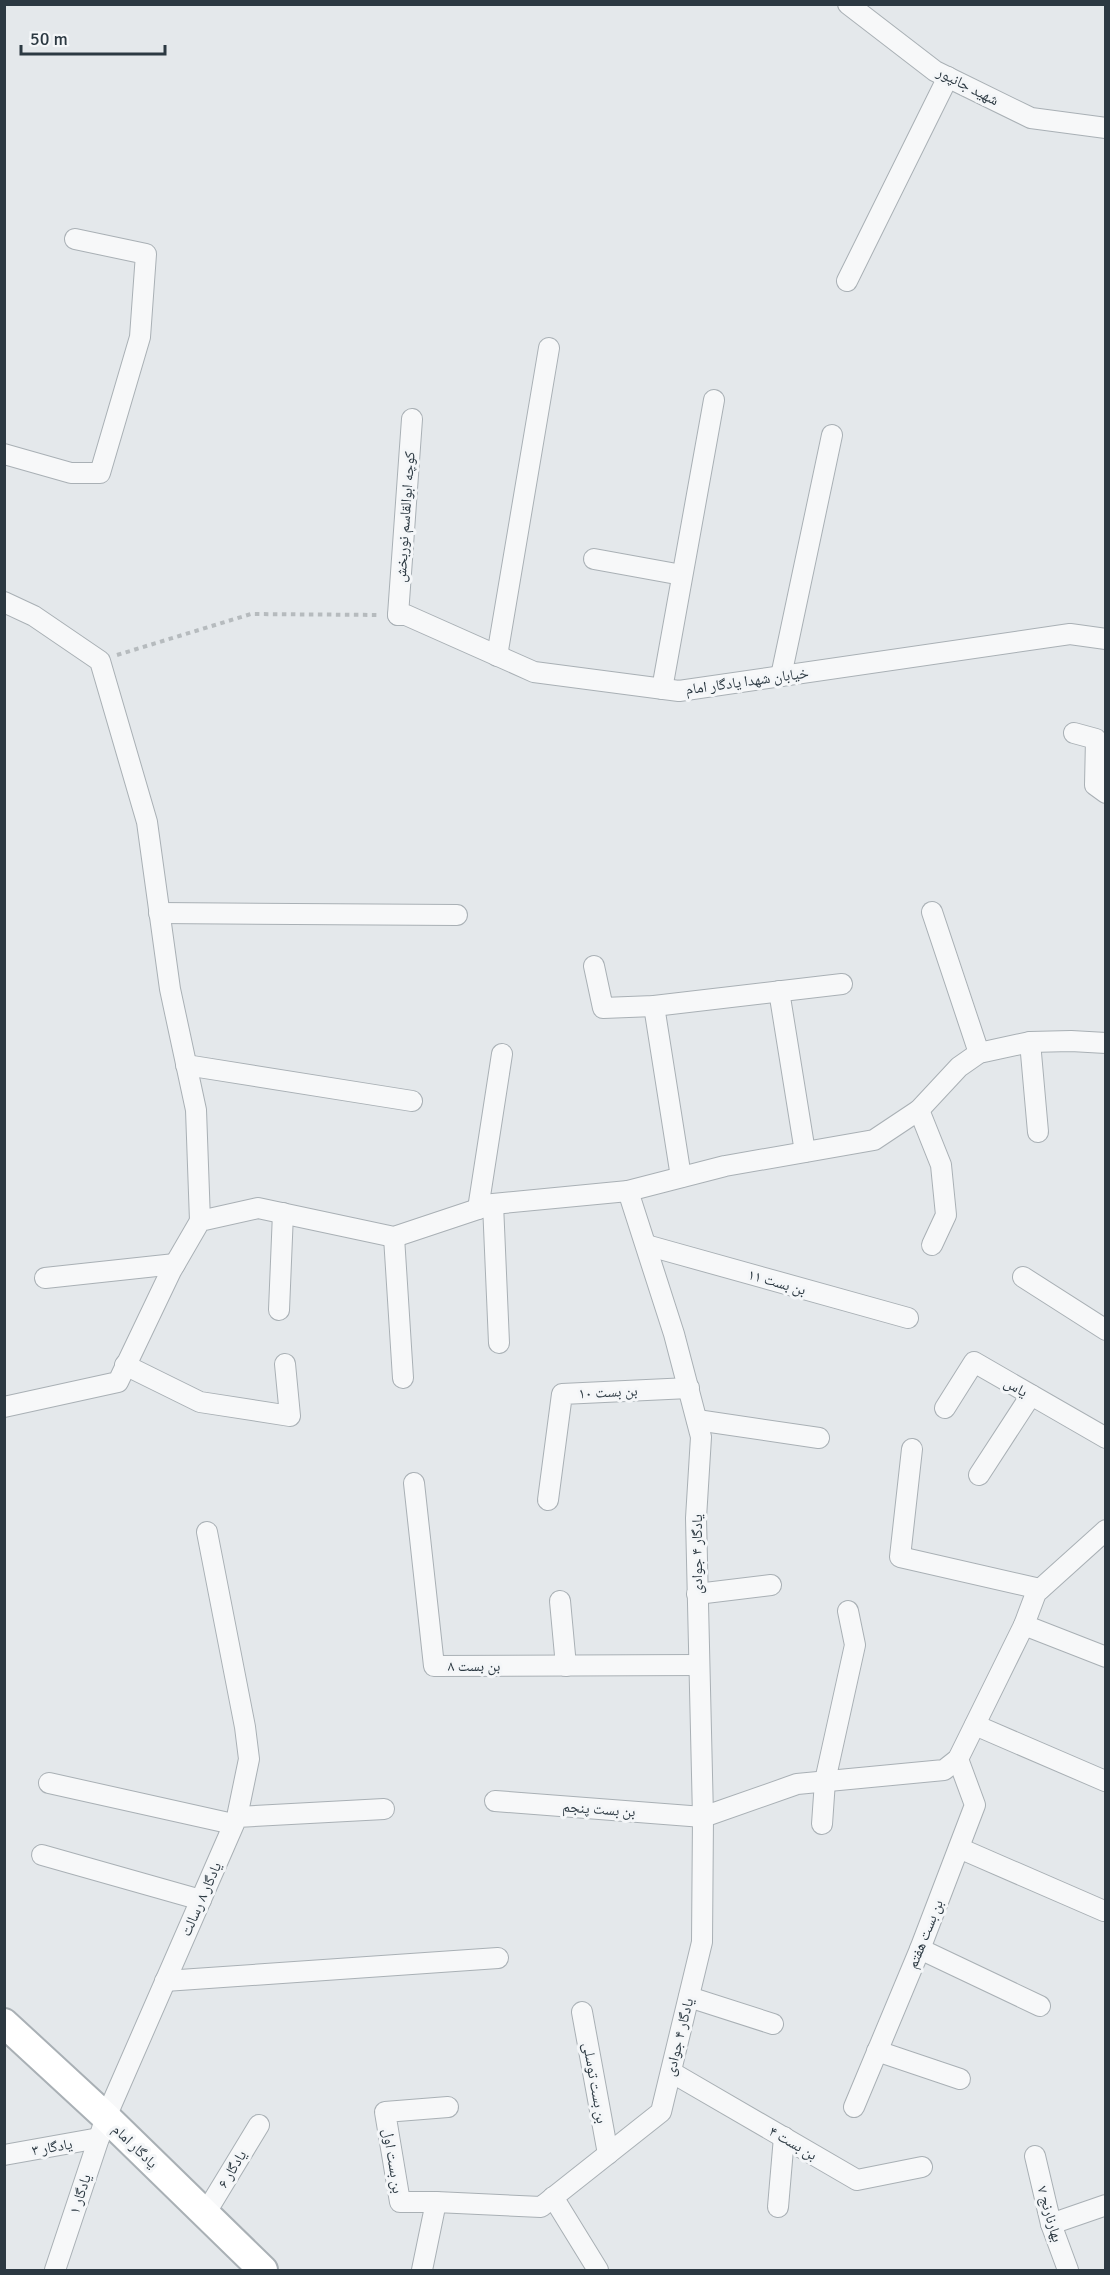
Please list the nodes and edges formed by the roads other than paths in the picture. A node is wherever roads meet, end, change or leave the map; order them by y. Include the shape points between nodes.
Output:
1 (848, 4) edge
2 (948, 77) junction
3 (1106, 128) edge
4 (75, 239) dead end
5 (847, 281) dead end
6 (549, 348) dead end
7 (714, 400) dead end
8 (411, 423) dead end
9 (832, 435) dead end
10 (4, 454) edge
11 (594, 559) dead end
12 (682, 575) junction
13 (4, 602) edge
14 (1106, 639) edge
15 (498, 656) junction
16 (781, 676) junction
17 (662, 688) junction
18 (1074, 733) dead end
19 (1106, 793) edge
20 (932, 912) dead end
21 (159, 913) junction
22 (457, 915) dead end
23 (594, 966) dead end
24 (842, 984) dead end
25 (779, 991) junction
26 (654, 1005) junction
27 (1030, 1042) junction
28 (1106, 1043) edge
29 (979, 1053) junction
30 (502, 1054) dead end
31 (186, 1065) junction
32 (412, 1101) dead end
33 (919, 1110) junction
34 (1038, 1132) dead end
35 (805, 1152) junction
36 (681, 1177) junction
37 (628, 1191) junction
38 (486, 1206) junction
39 (283, 1213) junction
40 (200, 1221) junction
41 (394, 1237) junction
42 (646, 1245) junction
43 (932, 1245) dead end
44 (175, 1264) junction
45 (1023, 1277) dead end
46 (45, 1278) dead end
47 (279, 1310) dead end
48 (908, 1318) dead end
49 (1106, 1329) edge
50 (499, 1342) dead end
51 (285, 1364) dead end
52 (125, 1365) junction
53 (403, 1378) dead end
54 (689, 1388) junction
55 (1031, 1395) junction
56 (4, 1407) edge
57 (945, 1408) dead end
58 (697, 1420) junction
59 (819, 1438) dead end
60 (1106, 1438) edge
61 (912, 1449) dead end
62 (979, 1475) dead end
63 (414, 1483) dead end
64 (548, 1500) dead end
65 (1106, 1530) edge
66 (207, 1532) dead end
67 (771, 1584) dead end
68 (1040, 1589) junction
69 (697, 1594) junction
70 (560, 1601) dead end
71 (848, 1611) dead end
72 (1024, 1625) junction
73 (1106, 1657) edge
74 (699, 1665) junction
75 (566, 1666) junction
76 (975, 1725) junction
77 (958, 1759) junction
78 (825, 1781) junction
79 (1105, 1781) edge
80 (49, 1783) dead end
81 (495, 1801) dead end
82 (384, 1809) dead end
83 (703, 1817) junction
84 (235, 1821) junction
85 (822, 1824) dead end
86 (959, 1848) junction
87 (42, 1855) dead end
88 (201, 1899) junction
89 (1104, 1911) edge
90 (920, 1949) junction
91 (498, 1958) dead end
92 (165, 1981) junction
93 (689, 1997) junction
94 (1040, 2006) dead end
95 (582, 2012) dead end
96 (4, 2023) edge
97 (773, 2024) dead end
98 (877, 2051) junction
99 (671, 2072) junction
100 (960, 2079) dead end
101 (448, 2107) dead end
102 (854, 2107) dead end
103 (259, 2125) dead end
104 (102, 2128) junction
105 (784, 2137) junction
106 (608, 2154) junction
107 (4, 2155) edge
108 (1035, 2156) dead end
109 (922, 2167) dead end
110 (554, 2197) junction
111 (436, 2202) junction
112 (1106, 2205) edge
113 (778, 2207) dead end
114 (205, 2214) junction
115 (1051, 2224) junction
116 (55, 2271) edge
117 (263, 2271) edge
118 (422, 2271) edge
119 (598, 2271) edge
120 (1068, 2271) edge

1 - 2 street, شهید جانپور
2 - 3 street, شهید جانپور via 1031,118
2 - 5 street
4 - 10 street via 146,254 140,337 100,473 71,473
6 - 15 street
7 - 12 street
8 - 15 street, خیابان شهدا یادگار امام via 398,615 406,615
9 - 16 street
11 - 12 street
12 - 17 street
13 - 21 street via 34,615 100,661 147,822
14 - 16 street, خیابان شهدا یادگار امام via 1070,634
15 - 17 street, خیابان شهدا یادگار امام via 534,672
16 - 17 street, خیابان شهدا یادگار امام via 679,691
18 - 19 street via 1096,740 1095,785
20 - 29 street
21 - 22 street
21 - 31 street
23 - 26 street via 603,1008
24 - 25 street
25 - 26 street
25 - 35 street
26 - 36 street
27 - 28 street
27 - 29 street
27 - 34 street
29 - 33 street via 958,1067
30 - 38 street
31 - 32 street
31 - 40 street via 196,1110
33 - 35 street via 874,1140
33 - 43 street via 941,1165 946,1215
35 - 36 street
36 - 37 street
37 - 38 street
37 - 42 street, یادگار ۴ جوادی
38 - 41 street
38 - 50 street
39 - 40 street via 258,1208
39 - 41 street
39 - 47 street
40 - 44 street
41 - 53 street
42 - 48 street, بن بست ۱۱
42 - 54 street, یادگار ۴ جوادی
44 - 46 street
44 - 52 street
45 - 49 street
51 - 52 street via 290,1416 200,1402
52 - 56 street via 118,1382
54 - 58 street, یادگار ۴ جوادی
54 - 64 street, بن بست ۱۰ via 562,1394
55 - 57 street, یاس via 974,1362
55 - 60 street, یاس
55 - 62 street
58 - 59 street
58 - 69 street, یادگار ۴ جوادی via 701,1437
61 - 68 street via 900,1557
63 - 75 street, بن بست ۸ via 434,1666
65 - 68 street
66 - 84 street, یادگار ۸ رسالت via 249,1759
67 - 69 street
68 - 72 street
69 - 74 street, یادگار ۴ جوادی
70 - 75 street
71 - 78 street via 855,1645
72 - 73 street
72 - 76 street
74 - 75 street, بن بست ۸
74 - 83 street, یادگار ۴ جوادی
76 - 77 street
76 - 79 street
77 - 78 street via 944,1770
77 - 86 street, بن بست هفتم via 975,1805
78 - 83 street via 797,1784
78 - 85 street
80 - 84 street
81 - 83 street, بن بست پنجم
82 - 84 street
83 - 93 street, یادگار ۴ جوادی via 702,1942
84 - 88 street, یادگار ۸ رسالت
86 - 89 street
86 - 90 street, بن بست هفتم
87 - 88 street
88 - 92 street, یادگار ۸ رسالت
90 - 94 street
90 - 98 street, بن بست هفتم
91 - 92 street
92 - 104 street, یادگار ۸ رسالت
93 - 97 street
93 - 99 street, یادگار ۴ جوادی
95 - 106 street, بن بست توسلی
96 - 104 main road, یادگار امام
98 - 100 street
98 - 102 street, بن بست هفتم
99 - 105 street, بن بست ۴
99 - 106 street, یادگار ۴ جوادی via 661,2112
101 - 111 street, بن بست اول via 384,2112 400,2202
103 - 114 street, یادگار ۶
104 - 107 street, یادگار ۳
104 - 114 main road, یادگار امام
104 - 116 street, یادگار ۱
105 - 109 street, بن بست ۴ via 857,2180
105 - 113 street
106 - 110 street, یادگار ۴ جوادی
108 - 115 street, بهارنارنج ۷
110 - 111 street, یادگار ۴ جوادی via 541,2207
110 - 119 street
111 - 118 street
112 - 115 street
114 - 117 main road, یادگار امام
115 - 120 street, بهارنارنج ۷

